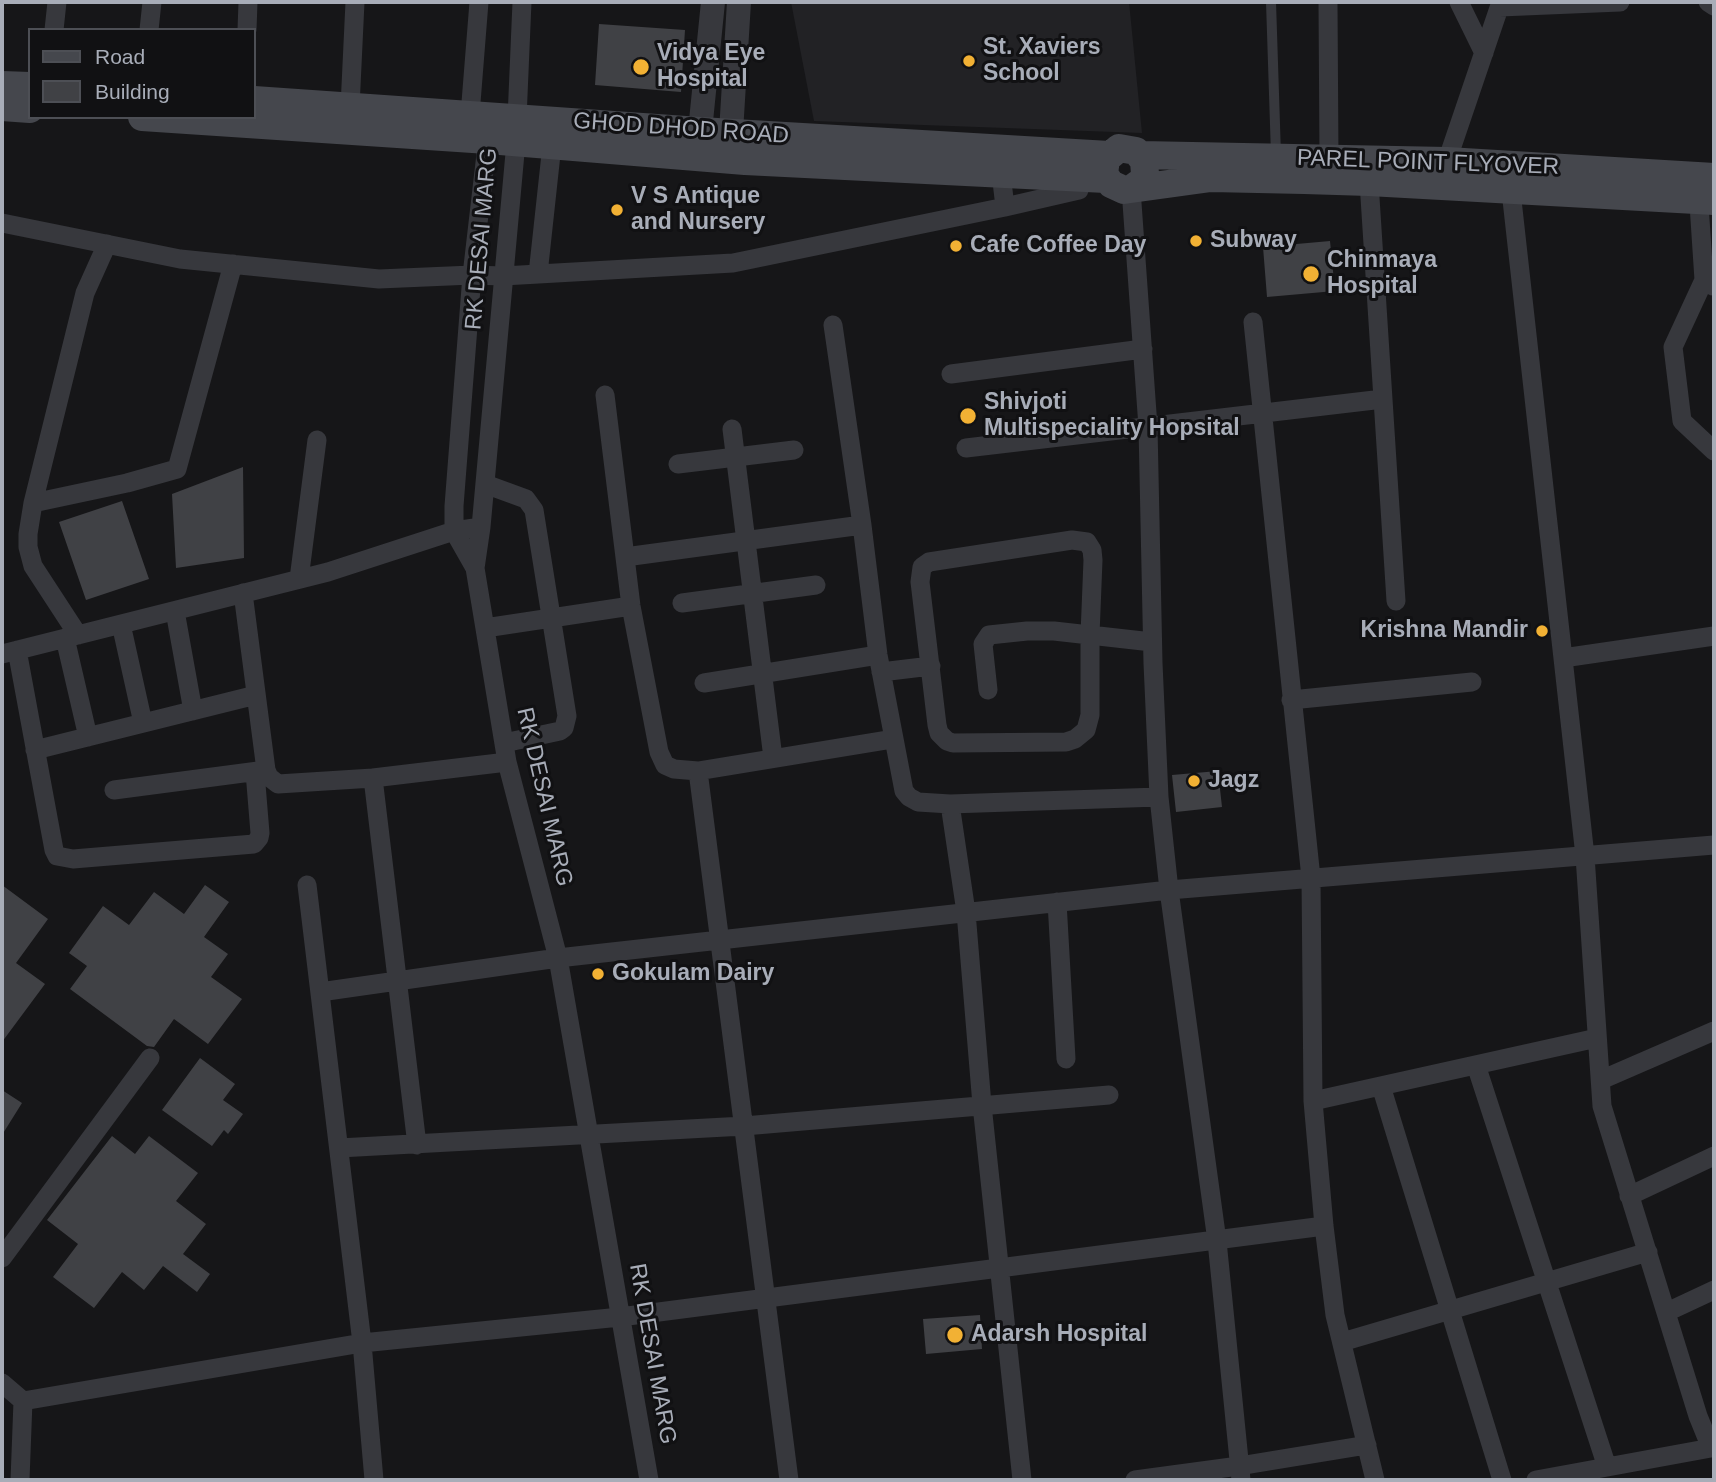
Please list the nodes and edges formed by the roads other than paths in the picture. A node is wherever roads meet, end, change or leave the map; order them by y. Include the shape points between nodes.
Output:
1 (57, 2) edge
2 (152, 2) edge
3 (248, 2) edge
4 (355, 2) edge
5 (479, 2) edge
6 (522, 2) edge
7 (713, 2) edge
8 (739, 2) edge
9 (1271, 2) edge
10 (1328, 2) edge
11 (1460, 2) edge
12 (1620, 2) edge
13 (1708, 2) edge
14 (1500, 4) edge
15 (1714, 6) edge
16 (54, 28) edge
17 (149, 28) edge
18 (247, 28) edge
19 (1484, 53) junction
20 (2, 85) edge
21 (28, 86) edge
22 (256, 100) edge
23 (2, 107) edge
24 (350, 107) junction
25 (28, 109) edge
26 (221, 119) edge
27 (496, 126) junction
28 (699, 144) junction
29 (552, 145) junction
30 (730, 146) junction
31 (1276, 158) junction
32 (1329, 159) junction
33 (1447, 162) junction
34 (1001, 173) junction
35 (1107, 175) junction
36 (1369, 182) junction
37 (1706, 189) edge
38 (1511, 191) junction
39 (1005, 207) junction
40 (2, 223) edge
41 (107, 244) junction
42 (233, 264) junction
43 (538, 274) junction
44 (472, 275) junction
45 (503, 276) junction
46 (1709, 284) edge
47 (1253, 322) dead end
48 (833, 325) dead end
49 (1143, 349) junction
50 (951, 374) dead end
51 (604, 395) dead end
52 (1383, 399) junction
53 (1262, 413) junction
54 (1148, 427) junction
55 (732, 429) dead end
56 (317, 440) dead end
57 (966, 448) dead end
58 (794, 450) dead end
59 (1714, 451) edge
60 (735, 457) junction
61 (678, 464) dead end
62 (485, 484) junction
63 (33, 503) junction
64 (862, 524) junction
65 (481, 527) junction
66 (454, 531) junction
67 (747, 540) junction
68 (625, 556) junction
69 (475, 568) junction
70 (299, 579) junction
71 (816, 585) dead end
72 (243, 593) junction
73 (753, 594) junction
74 (1396, 601) dead end
75 (682, 603) dead end
76 (631, 606) junction
77 (174, 611) junction
78 (552, 618) junction
79 (121, 624) junction
80 (485, 628) junction
81 (1090, 635) junction
82 (1714, 636) edge
83 (71, 637) junction
84 (1152, 642) junction
85 (9, 652) edge
86 (1563, 658) junction
87 (879, 663) junction
88 (931, 666) junction
89 (762, 672) junction
90 (1472, 682) dead end
91 (704, 683) dead end
92 (988, 691) dead end
93 (256, 695) junction
94 (1291, 700) junction
95 (193, 710) junction
96 (143, 723) junction
97 (88, 737) junction
98 (893, 739) junction
99 (35, 750) junction
100 (505, 753) junction
101 (773, 758) junction
102 (260, 771) junction
103 (698, 771) junction
104 (373, 779) junction
105 (114, 790) dead end
106 (1159, 797) junction
107 (950, 804) junction
108 (1714, 845) edge
109 (1586, 856) junction
110 (1311, 878) junction
111 (307, 885) dead end
112 (1169, 890) junction
113 (1057, 902) junction
114 (966, 912) junction
115 (720, 940) junction
116 (558, 958) junction
117 (398, 981) junction
118 (320, 992) junction
119 (1714, 1031) edge
120 (1597, 1038) junction
121 (150, 1058) dead end
122 (1066, 1059) dead end
123 (1476, 1065) junction
124 (1601, 1080) junction
125 (1381, 1086) junction
126 (1109, 1096) dead end
127 (1313, 1101) junction
128 (982, 1105) junction
129 (744, 1126) junction
130 (589, 1133) junction
131 (417, 1145) junction
132 (339, 1148) junction
133 (1714, 1156) edge
134 (1629, 1196) junction
135 (1324, 1226) junction
136 (1217, 1241) junction
137 (1648, 1252) junction
138 (2, 1258) edge
139 (1001, 1269) junction
140 (1547, 1282) junction
141 (1714, 1290) edge
142 (766, 1299) junction
143 (1450, 1310) junction
144 (1667, 1312) junction
145 (620, 1317) junction
146 (1342, 1342) junction
147 (362, 1343) junction
148 (2, 1383) edge
149 (23, 1401) junction
150 (1706, 1413) edge
151 (1367, 1445) junction
152 (1712, 1454) edge
153 (1607, 1467) junction
154 (1240, 1473) edge
155 (20, 1480) edge
156 (374, 1480) edge
157 (649, 1480) edge
158 (789, 1480) edge
159 (1023, 1480) edge
160 (1135, 1480) edge
161 (1375, 1480) edge
162 (1502, 1480) edge
163 (1536, 1480) edge

1 - 16 street
2 - 17 street
3 - 18 street
4 - 24 street
5 - 27 street
6 - 27 street
7 - 28 street
8 - 30 street
9 - 31 lane
10 - 32 street
11 - 19 street
12 - 14 street
13 - 15 street
14 - 19 street
19 - 33 street
20 - 21 main road
22 - 24 main road, GHOD DHOD ROAD
23 - 25 main road
24 - 27 main road, GHOD DHOD ROAD
26 - 27 main road
27 - 28 main road, GHOD DHOD ROAD
27 - 29 main road
27 - 44 street
27 - 45 street, RK DESAI MARG
28 - 29 main road
28 - 30 main road
29 - 43 street
30 - 34 main road
30 - 35 main road, GHOD DHOD ROAD
31 - 32 main road, PAREL POINT FLYOVER
31 - 35 main road, PAREL POINT FLYOVER via 1141,155 1142,181
32 - 33 main road, PAREL POINT FLYOVER
33 - 37 main road, PAREL POINT FLYOVER
34 - 35 main road
34 - 39 street
35 - 36 main road
35 - 39 street via 1079,190
35 - 49 street
36 - 38 main road
36 - 52 street
37 - 38 main road
37 - 46 street
38 - 86 street
39 - 43 street via 733,263
40 - 41 street
41 - 42 street
41 - 63 street via 85,293
42 - 44 street via 379,279
42 - 63 street via 177,469
43 - 45 street
44 - 45 street
44 - 66 street
45 - 62 street, RK DESAI MARG
46 - 59 street via 1674,347 1682,421
47 - 53 street
48 - 64 street
49 - 50 street
49 - 54 street
51 - 68 street
52 - 53 street
52 - 74 street
53 - 54 street
53 - 94 street
54 - 57 street
54 - 84 street
55 - 60 street
56 - 70 street
58 - 60 street
60 - 61 street
60 - 67 street
62 - 65 street, RK DESAI MARG
62 - 78 street via 532,505
63 - 83 street via 30,557
64 - 67 street
64 - 87 street
65 - 66 street
65 - 69 street, RK DESAI MARG
66 - 69 street
66 - 70 street
67 - 68 street
67 - 73 street
68 - 76 street
69 - 80 street, RK DESAI MARG
70 - 72 street
71 - 73 street
72 - 77 street
72 - 93 street
73 - 75 street
73 - 89 street
76 - 78 street
76 - 103 street via 659,752 665,765
77 - 79 street
77 - 95 street
78 - 80 street
78 - 100 street via 567,723 560,731
79 - 83 street
79 - 96 street
80 - 100 street, RK DESAI MARG
81 - 84 street
81 - 88 street via 1089,723 1082,736 1066,742 947,741 937,725
81 - 88 street via 1093,560 1087,542 1072,540 929,562 922,567 920,582
81 - 92 street via 1040,631 989,635 983,644
82 - 86 street
83 - 85 street
83 - 97 street
84 - 106 street
85 - 99 street
86 - 109 street
87 - 88 street
87 - 89 street
87 - 98 street
89 - 91 street
89 - 101 street
90 - 94 street
93 - 95 street
93 - 102 street
94 - 110 street
95 - 96 street
96 - 97 street
97 - 99 street
98 - 101 street
98 - 107 street via 901,783 909,797
99 - 102 street via 54,850 57,856 73,859 254,844 260,833
100 - 104 street
100 - 116 street, RK DESAI MARG
101 - 103 street
102 - 104 street via 278,784 288,785
102 - 105 street
103 - 115 street
104 - 117 street
106 - 107 street
106 - 112 street
107 - 114 street
108 - 109 street
109 - 110 street
109 - 120 street
110 - 112 street
110 - 127 street
111 - 118 street
112 - 113 street
112 - 136 street
113 - 114 street
113 - 122 street
114 - 115 street
114 - 128 street
115 - 116 street
115 - 129 street
116 - 117 street
116 - 130 street, RK DESAI MARG
117 - 118 street
117 - 131 street
118 - 132 street
119 - 124 street
120 - 123 street
120 - 124 street
121 - 138 street
123 - 125 street
123 - 140 street
124 - 134 street via 1602,1106
125 - 127 street
125 - 143 street
126 - 128 street
127 - 135 street
128 - 129 street
128 - 139 street
129 - 130 street
129 - 142 street
130 - 131 street
130 - 145 street, RK DESAI MARG
131 - 132 street
132 - 147 street
133 - 134 street
134 - 137 street
135 - 136 street
135 - 146 street
136 - 139 street
136 - 154 street
137 - 140 street
137 - 144 street
139 - 142 street
139 - 159 street
140 - 143 street
140 - 153 street
141 - 144 street
142 - 145 street
142 - 158 street
143 - 146 street
143 - 162 street
144 - 150 street
145 - 147 street
145 - 157 street, RK DESAI MARG
146 - 151 street
147 - 149 street
147 - 156 street
148 - 149 street
149 - 155 street
150 - 152 street
151 - 154 street
151 - 161 street
152 - 153 street
153 - 163 street
154 - 160 street

